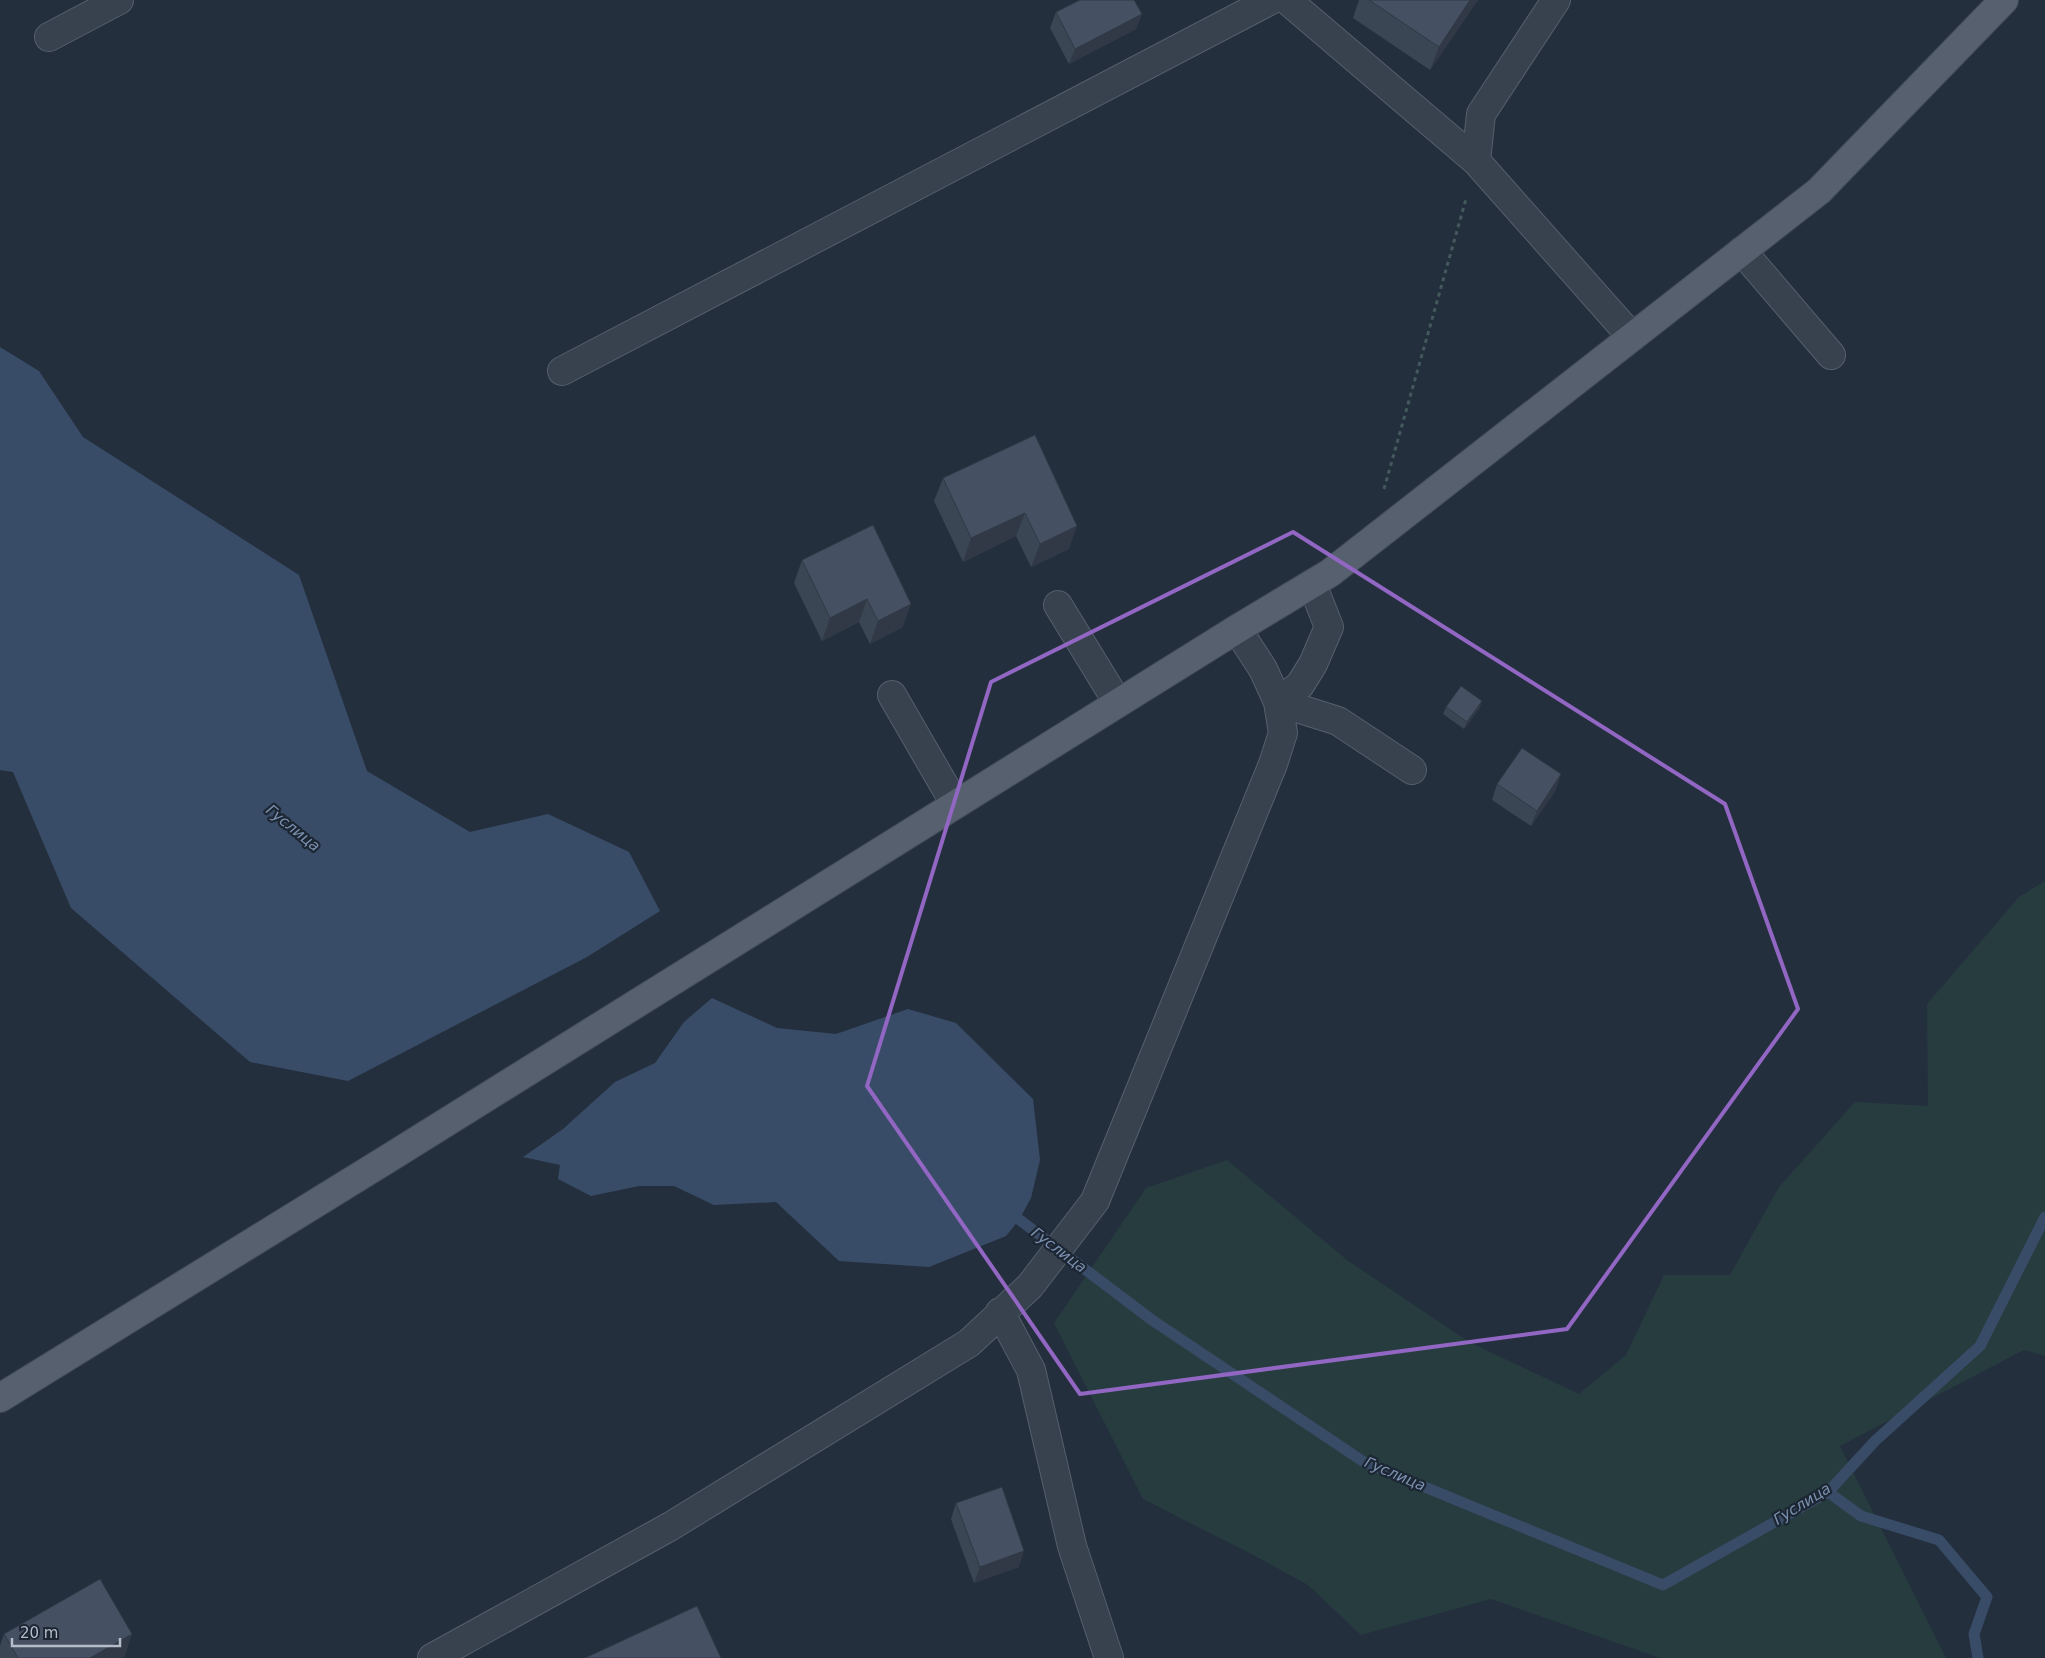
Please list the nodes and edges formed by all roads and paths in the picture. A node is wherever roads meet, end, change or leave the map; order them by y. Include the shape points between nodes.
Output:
1 (119, 0) edge
2 (1271, 0) edge
3 (1286, 0) edge
4 (1556, 0) edge
5 (2004, 0) edge
6 (49, 37) dead end
7 (1476, 161) junction
8 (1742, 251) junction
9 (1632, 337) junction
10 (1831, 355) dead end
11 (562, 371) dead end
12 (1382, 494) dead end
13 (1312, 584) junction
14 (1058, 606) dead end
15 (1237, 629) junction
16 (892, 695) dead end
17 (1278, 702) junction
18 (1118, 703) junction
19 (1412, 770) dead end
20 (956, 804) junction
21 (1000, 1312) junction
22 (0, 1398) edge
23 (432, 1658) edge
24 (1109, 1658) edge

1 - 6 street
2 - 11 street
3 - 7 street
4 - 7 street via 1481,114
5 - 8 main road via 1819,191
7 - 9 street
7 - 12 path
8 - 9 main road
8 - 10 street
9 - 13 main road
13 - 15 main road
13 - 17 street via 1330,627 1300,685
14 - 18 street
15 - 17 street via 1263,669
15 - 18 main road
16 - 20 street
17 - 19 street via 1338,722
17 - 21 street via 1283,733 1273,764 1094,1201 1030,1286
18 - 20 main road
20 - 22 main road
21 - 23 street via 969,1343 671,1526
21 - 24 street via 1031,1370 1072,1546

